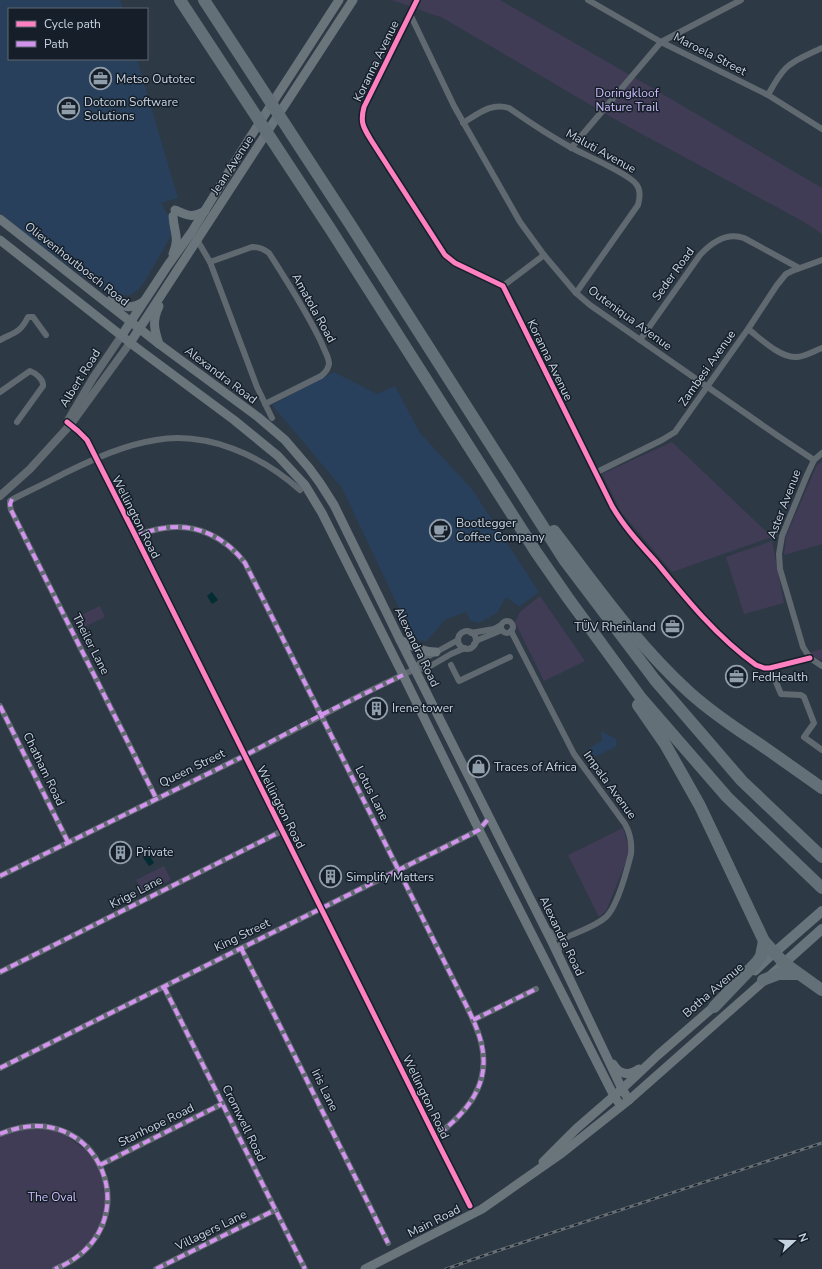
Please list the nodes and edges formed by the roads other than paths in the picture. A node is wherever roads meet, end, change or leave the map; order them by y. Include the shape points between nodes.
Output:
1 (180, 0) edge
2 (204, 0) edge
3 (340, 0) edge
4 (353, 0) edge
5 (417, 0) edge
6 (588, 0) edge
7 (740, 0) edge
8 (410, 14) junction
9 (662, 42) junction
10 (822, 48) edge
11 (768, 95) junction
12 (463, 123) junction
13 (822, 129) edge
14 (571, 148) junction
15 (205, 211) junction
16 (0, 219) edge
17 (194, 236) junction
18 (0, 240) edge
19 (544, 255) junction
20 (822, 260) edge
21 (210, 262) junction
22 (168, 265) junction
23 (799, 268) junction
24 (68, 272) junction
25 (171, 281) junction
26 (503, 286) junction
27 (576, 293) junction
28 (144, 302) junction
29 (131, 322) junction
30 (140, 329) junction
31 (748, 329) junction
32 (46, 335) dead end
33 (122, 335) junction
34 (0, 340) edge
35 (640, 340) junction
36 (130, 343) junction
37 (159, 344) junction
38 (822, 348) edge
39 (707, 387) junction
40 (0, 392) edge
41 (265, 404) junction
42 (272, 418) dead end
43 (17, 422) dead end
44 (69, 423) junction
45 (822, 453) edge
46 (95, 458) junction
47 (814, 460) junction
48 (504, 465) junction
49 (595, 473) junction
50 (300, 490) dead end
51 (0, 496) edge
52 (135, 536) junction
53 (568, 598) junction
54 (502, 628) junction
55 (511, 631) junction
56 (471, 633) junction
57 (400, 640) junction
58 (458, 640) junction
59 (474, 644) junction
60 (465, 648) junction
61 (436, 652) junction
62 (510, 657) dead end
63 (810, 658) junction
64 (451, 665) dead end
65 (822, 666) edge
66 (770, 668) junction
67 (415, 669) junction
68 (403, 675) junction
69 (0, 706) edge
70 (321, 715) junction
71 (822, 750) edge
72 (244, 756) junction
73 (822, 788) edge
74 (156, 798) junction
75 (489, 818) junction
76 (479, 830) junction
77 (282, 831) junction
78 (68, 842) junction
79 (822, 857) edge
80 (399, 870) junction
81 (0, 876) edge
82 (821, 887) edge
83 (321, 909) junction
84 (822, 911) edge
85 (544, 927) junction
86 (822, 929) edge
87 (567, 937) junction
88 (764, 941) junction
89 (242, 948) junction
90 (558, 954) junction
91 (774, 954) junction
92 (784, 964) junction
93 (0, 972) edge
94 (798, 974) junction
95 (763, 980) junction
96 (164, 986) junction
97 (536, 989) dead end
98 (822, 990) edge
99 (580, 1001) junction
100 (714, 1007) junction
101 (473, 1020) junction
102 (581, 1032) junction
103 (598, 1039) junction
104 (658, 1055) junction
105 (0, 1068) edge
106 (622, 1089) junction
107 (614, 1096) junction
108 (629, 1100) junction
109 (222, 1104) junction
110 (621, 1106) junction
111 (0, 1134) edge
112 (434, 1137) junction
113 (100, 1165) junction
114 (530, 1174) junction
115 (470, 1206) dead end
116 (275, 1210) junction
117 (388, 1243) dead end
118 (59, 1268) edge
119 (156, 1269) edge
120 (305, 1269) edge
121 (365, 1269) edge

1 - 53 highway
2 - 48 highway
3 - 15 main road, Jean Avenue
4 - 17 main road, Jean Avenue via 257,148
5 - 8 street
6 - 9 street, Maroela Street
7 - 9 street
8 - 12 street, Outeniqua Avenue
8 - 26 street, Koranna Avenue via 364,107 362,124 445,255
9 - 11 street, Maroela Street
9 - 14 street
10 - 11 street via 785,69
11 - 13 street, Maroela Street
12 - 14 street, Maluti Avenue via 490,107 502,106
12 - 19 street, Outeniqua Avenue via 520,222
14 - 27 street, Maluti Avenue via 632,179 640,194 638,205
15 - 17 main road, Jean Avenue
15 - 22 main road via 191,216 174,213 177,240
16 - 24 main road, Olievenhoutbosch Road
17 - 21 street, Alexandra Road
17 - 22 main road, Jean Avenue
17 - 25 main road, Jean Avenue
18 - 33 main road
19 - 26 street
19 - 27 street, Outeniqua Avenue
20 - 23 street, Zambesi Avenue
21 - 41 street, Alexandra Road
21 - 41 street, Amatola Road via 252,248 258,247 267,251 301,304 328,358 328,368 321,376
22 - 28 main road, Jean Avenue
23 - 31 street, Zambesi Avenue via 786,274
23 - 35 street, Seder Road via 740,236 717,241 700,255
24 - 28 main road via 122,306 132,307
24 - 29 main road, Olievenhoutbosch Road
25 - 30 main road, Jean Avenue
25 - 37 main road via 154,318
26 - 49 street, Koranna Avenue
27 - 35 street, Outeniqua Avenue
28 - 29 main road, Jean Avenue
29 - 30 main road, Olievenhoutbosch Road
29 - 33 main road, Jean Avenue
30 - 36 main road, Jean Avenue
30 - 37 main road, Alexandra Road
31 - 38 street via 781,353 790,356 797,357
31 - 39 street, Zambesi Avenue
32 - 34 street via 30,316 17,332
33 - 36 main road
33 - 44 street, Albert Road via 93,378
35 - 39 street, Outeniqua Avenue
36 - 44 street, Albert Road
36 - 68 main road, Alexandra Road via 234,420 278,456 304,485 322,513
37 - 57 main road, Alexandra Road via 258,417 285,440 309,468 334,505
39 - 47 street, Outeniqua Avenue
39 - 49 street, Zambesi Avenue via 675,432
40 - 43 street via 30,371 43,382 43,386
41 - 42 street, Alexandra Road
44 - 46 street, Wellington Road via 84,438
44 - 51 street, Albert Road via 46,452
45 - 47 street, Aster Avenue
46 - 50 street via 157,439 203,441 236,450 256,459
46 - 52 street, Wellington Road
46 - 74 street, Theiler Lane via 12,499 11,510
47 - 63 street, Aster Avenue via 782,536 779,554 781,575 803,647
48 - 73 highway via 625,623 664,668 690,693 724,719
48 - 79 highway via 565,561 655,680 742,781
49 - 66 street, Koranna Avenue via 618,516 708,624 753,663
52 - 70 street, Lotus Lane via 165,528 188,528 212,535 235,550 252,576
52 - 72 street, Wellington Road
53 - 82 highway via 641,698 722,791
53 - 88 highway via 583,627 675,761 700,806
54 - 55 street via 506,633
54 - 55 street via 505,622 510,622
54 - 56 street
54 - 59 street
55 - 87 street, Impala Avenue via 574,754 625,824 630,836 631,854 611,911 600,921
56 - 58 street via 462,632
56 - 59 street via 475,637
57 - 61 main road via 414,648
57 - 67 main road, Alexandra Road
58 - 60 street
58 - 61 street
59 - 60 street via 470,648
60 - 67 street via 427,668
61 - 67 street via 422,660
62 - 64 street via 459,681
63 - 65 street
63 - 66 street
66 - 71 street via 781,694 801,695 805,698 814,723 804,736
67 - 68 street, Queen Street
67 - 75 main road, Alexandra Road
68 - 70 street, Queen Street
68 - 76 main road, Alexandra Road
69 - 78 street, Chatham Road
70 - 72 street, Queen Street
70 - 80 street, Lotus Lane
72 - 74 street, Queen Street
72 - 77 street, Wellington Road
74 - 78 street, Queen Street
75 - 76 street, King Street
75 - 85 main road, Alexandra Road
76 - 80 street, King Street
76 - 102 main road, Alexandra Road
77 - 83 street, Wellington Road
77 - 93 street, Krige Lane
78 - 81 street, Queen Street
80 - 83 street, King Street
80 - 101 street, Lotus Lane
83 - 89 street, King Street
83 - 112 street, Wellington Road
84 - 91 main road, Botha Avenue
85 - 87 street via 557,937
85 - 90 main road, Alexandra Road
86 - 92 main road
87 - 90 street via 559,946
88 - 91 highway
88 - 100 highway via 757,962
89 - 96 street, King Street
89 - 117 street, Iris Lane
90 - 99 main road, Alexandra Road
91 - 92 highway
91 - 100 main road, Botha Avenue
92 - 94 highway
92 - 95 main road
94 - 95 highway via 779,974
94 - 98 highway
95 - 108 main road
96 - 105 street, King Street
96 - 109 street, Cromwell Road
97 - 101 street
99 - 102 main road via 586,1026
99 - 103 main road, Alexandra Road
100 - 104 main road, Botha Avenue
101 - 112 street, Lotus Lane via 484,1057 480,1082 460,1117
102 - 107 main road, Alexandra Road
103 - 104 main road via 616,1070 625,1074 635,1073
103 - 106 main road, Alexandra Road
104 - 106 main road, Botha Avenue
106 - 107 main road, Botha Avenue
106 - 108 main road, Alexandra Road
107 - 110 main road, Alexandra Road
107 - 114 main road, Main Road
108 - 110 main road, Main Road
109 - 113 street, Stanhope Road
109 - 116 street, Cromwell Road
110 - 114 main road, Main Road via 568,1149
111 - 113 street via 30,1126 57,1128 81,1142
112 - 115 street, Wellington Road
113 - 118 street via 107,1190 104,1222 89,1246
114 - 121 main road, Main Road via 478,1211
116 - 119 street, Villagers Lane
116 - 120 street, Cromwell Road

